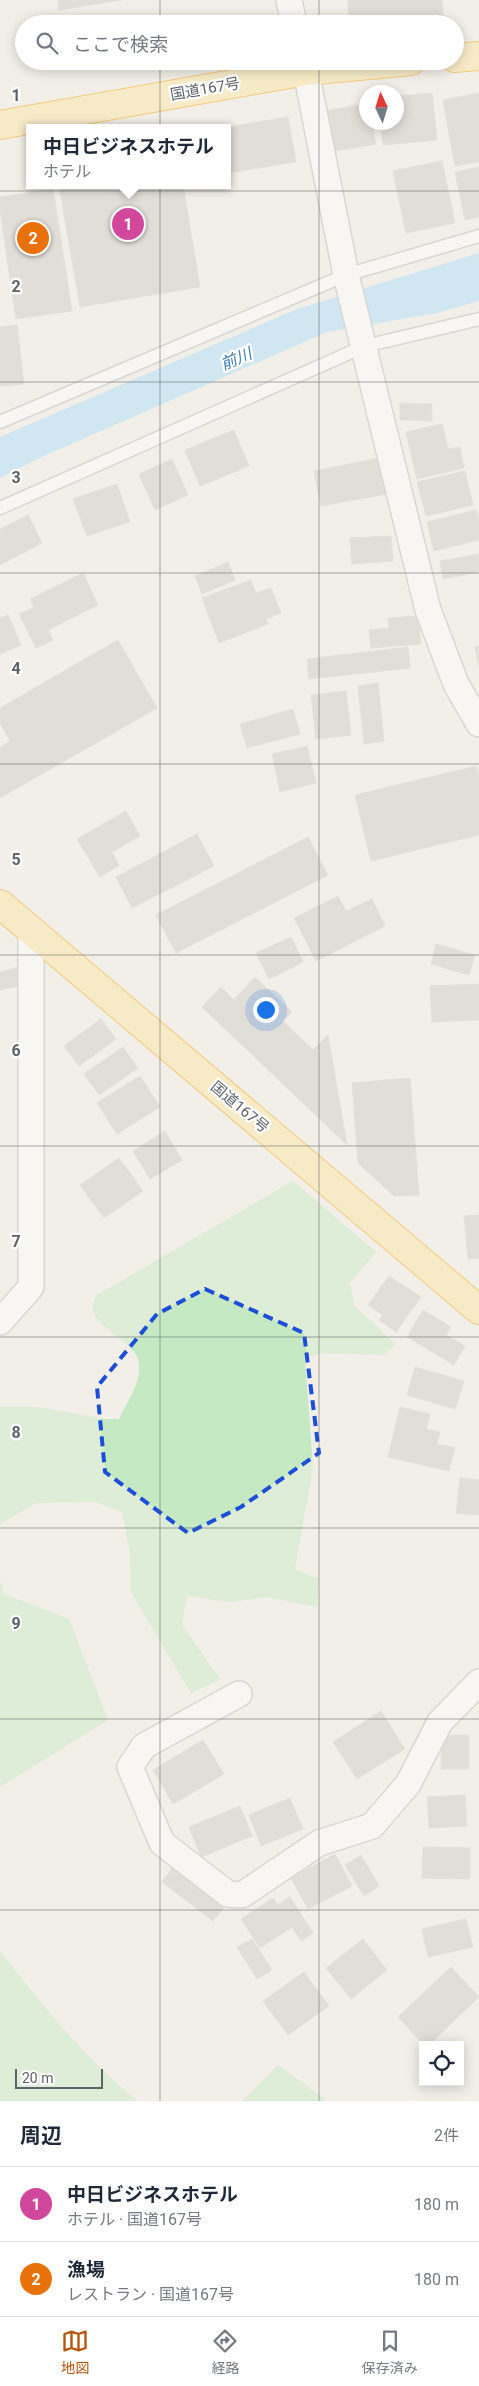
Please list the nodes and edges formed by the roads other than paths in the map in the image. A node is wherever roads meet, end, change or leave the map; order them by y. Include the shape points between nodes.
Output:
1 (289, 0) edge
2 (292, 15) edge
3 (479, 56) edge
4 (464, 57) edge
5 (284, 70) edge
6 (306, 70) edge
7 (0, 125) edge
8 (479, 236) edge
9 (346, 275) junction
10 (479, 319) edge
11 (364, 346) junction
12 (0, 422) edge
13 (0, 508) edge
14 (479, 724) edge
15 (0, 904) edge
16 (31, 930) junction
17 (479, 1310) edge
18 (0, 1322) edge
19 (479, 1682) edge
20 (239, 1694) dead end

1 - 2 street
3 - 4 highway
5 - 7 highway, 国道167号
6 - 9 street
8 - 9 lane
9 - 11 street
9 - 12 lane
10 - 11 lane
11 - 13 lane
11 - 14 street via 428,610 456,684
15 - 16 highway, 国道167号
16 - 17 highway, 国道167号
16 - 18 street via 31,1287
19 - 20 street via 440,1722 408,1784 372,1826 320,1843 242,1895 228,1894 162,1843 130,1767 144,1746

